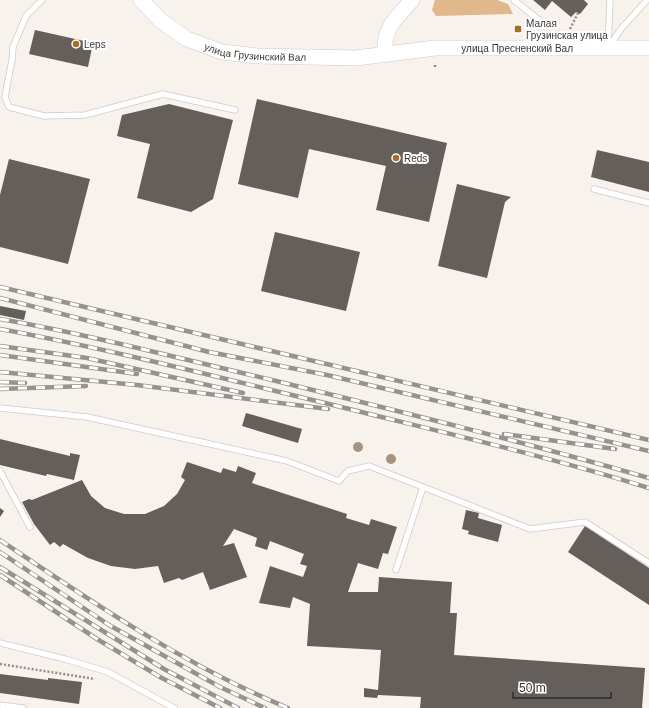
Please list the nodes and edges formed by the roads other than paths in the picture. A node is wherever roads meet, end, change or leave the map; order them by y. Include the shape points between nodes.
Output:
1 (42, 0) edge
2 (141, 0) edge
3 (412, 0) edge
4 (514, 0) edge
5 (610, 0) edge
6 (647, 0) edge
7 (539, 20) dead end
8 (649, 48) edge
9 (608, 49) junction
10 (385, 54) junction
11 (235, 110) dead end
12 (594, 189) dead end
13 (649, 203) edge
14 (0, 408) edge
15 (0, 471) edge
16 (423, 487) junction
17 (30, 528) dead end
18 (649, 563) edge
19 (396, 570) dead end
20 (0, 643) edge
21 (0, 704) edge
22 (23, 708) edge
23 (174, 708) edge

1 - 11 lane via 26,16 13,47 5,97 9,107 44,116 85,115 163,94
2 - 10 main road, улица Грузинский Вал via 172,30 201,46 222,52 257,56 343,58
3 - 10 main road via 388,29 384,40
4 - 7 lane
5 - 9 lane
6 - 9 lane via 621,29
8 - 9 main road, улица Пресненский Вал
9 - 10 main road, улица Пресненский Вал via 435,48
12 - 13 lane
14 - 16 lane via 87,417 287,461 339,481 348,471 369,466
15 - 17 lane
16 - 18 lane via 530,529 585,522
16 - 19 lane
20 - 23 lane via 108,672
21 - 22 lane

